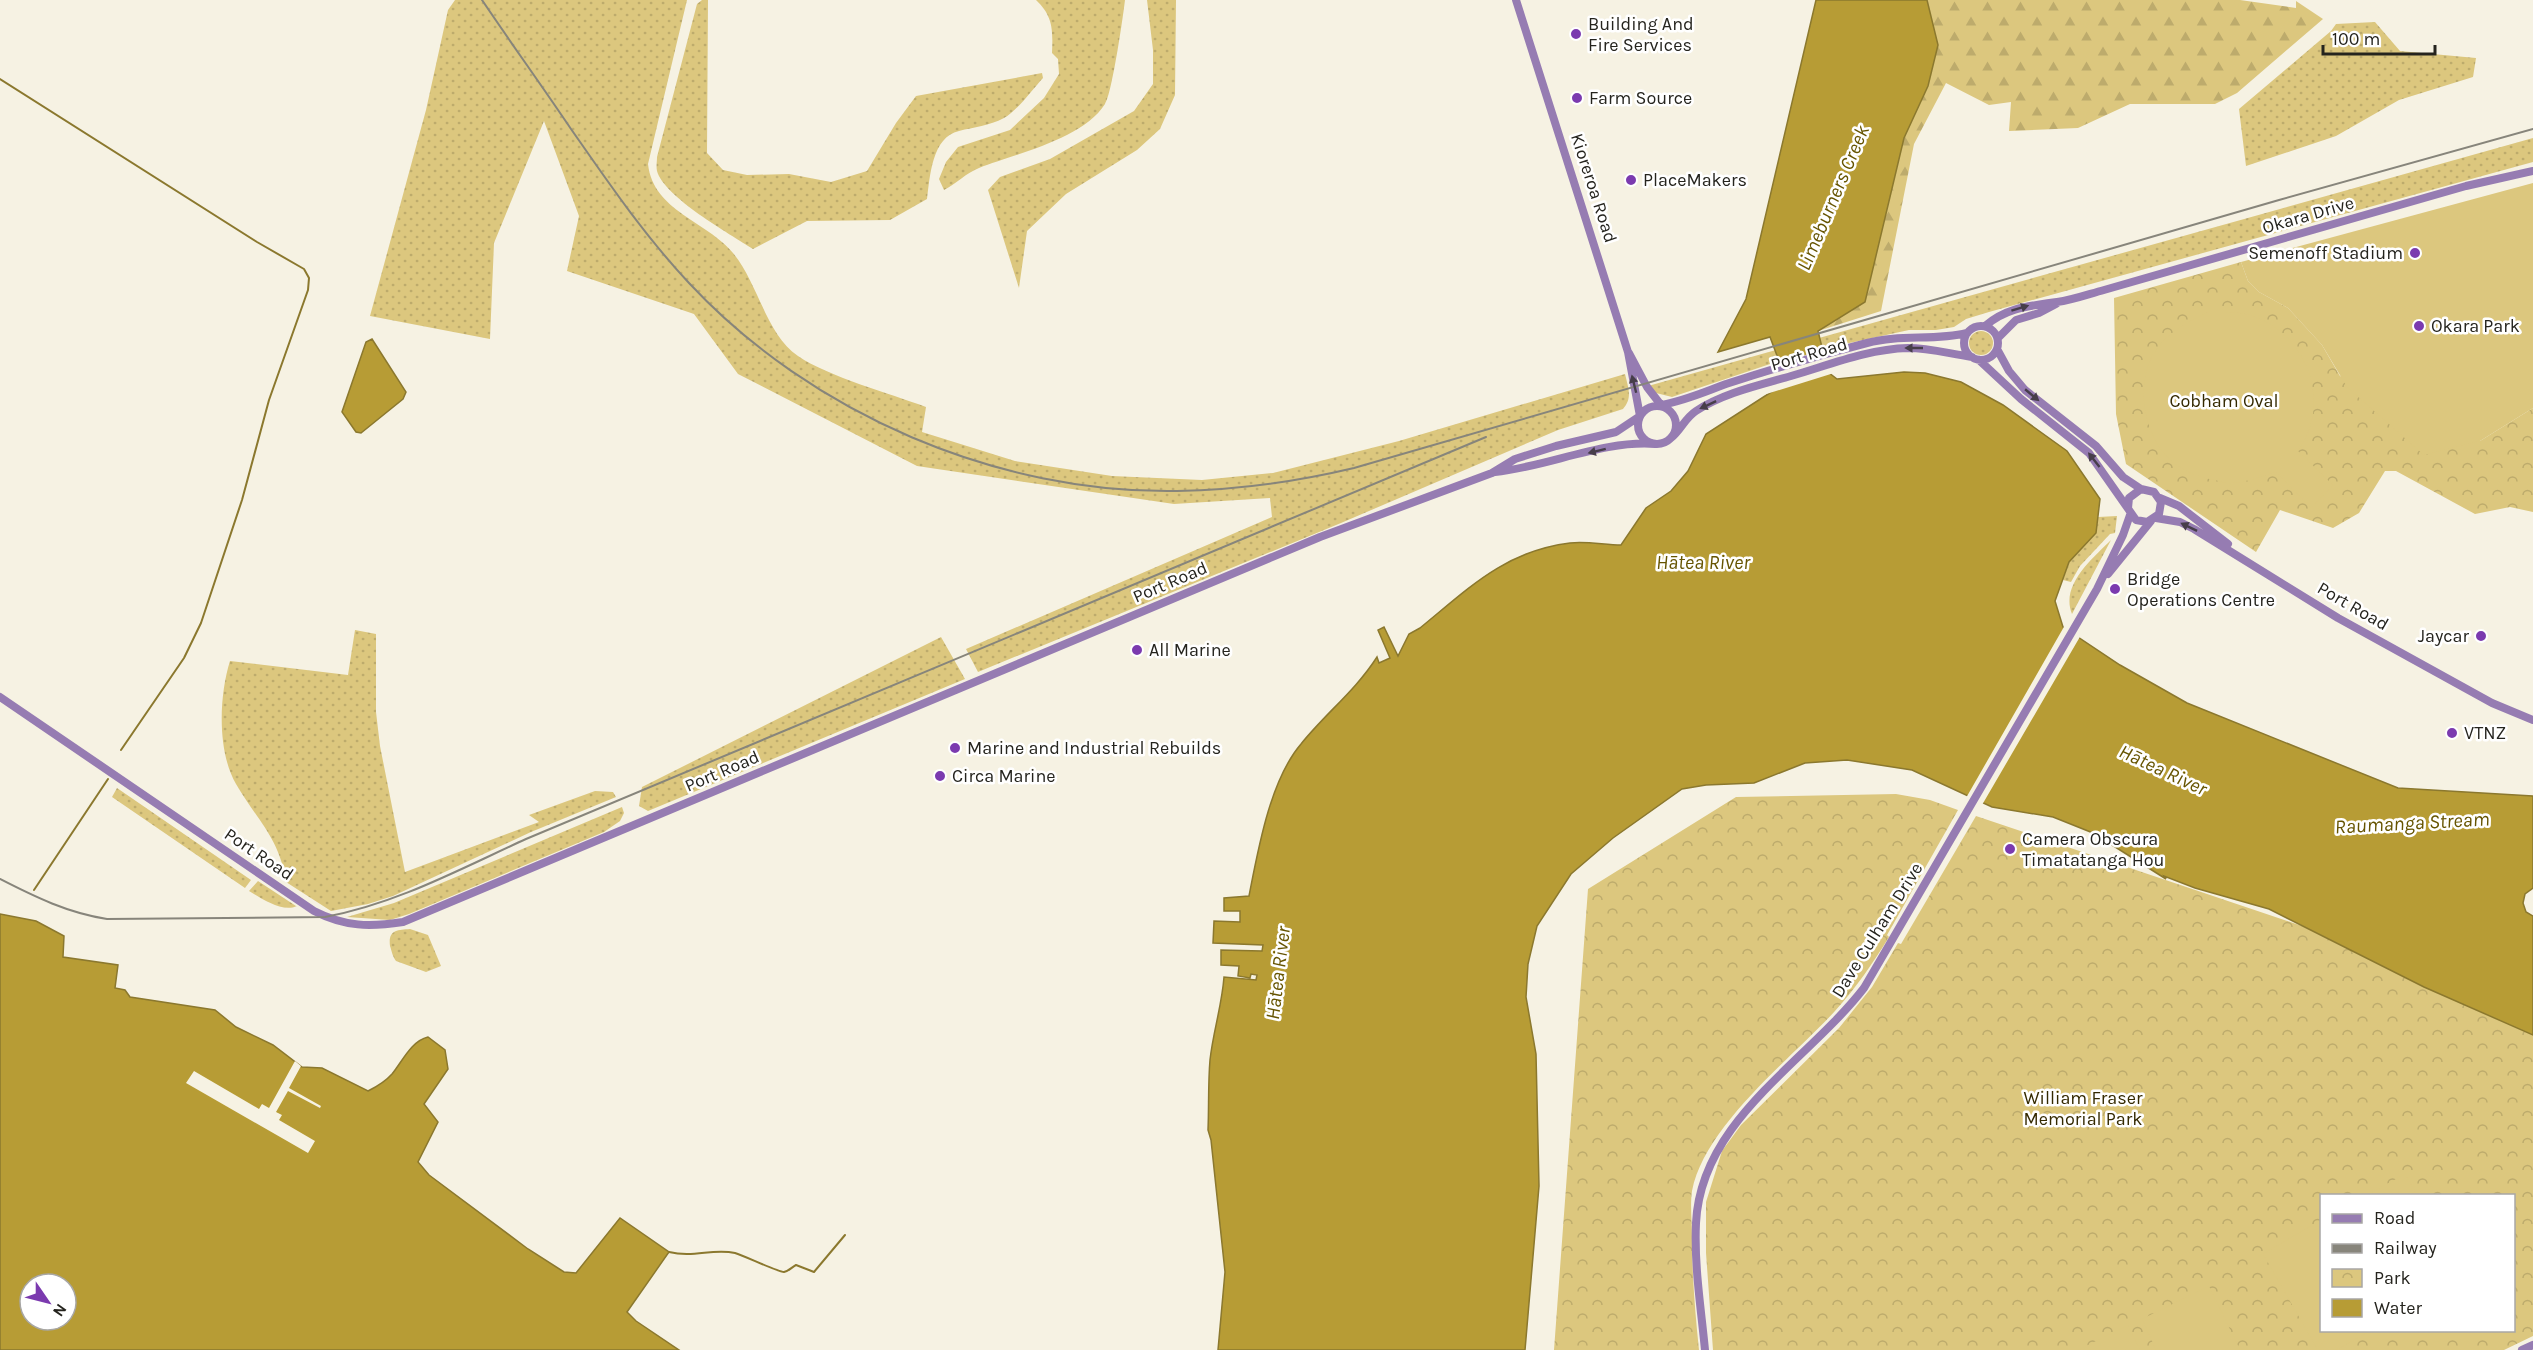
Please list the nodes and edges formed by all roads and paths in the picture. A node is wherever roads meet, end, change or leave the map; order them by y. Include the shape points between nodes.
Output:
1 (1516, 0) edge
2 (2533, 171) edge
3 (2059, 302) junction
4 (1985, 326) junction
5 (1966, 333) junction
6 (1998, 338) junction
7 (1997, 349) junction
8 (1628, 352) junction
9 (1975, 359) junction
10 (1661, 405) junction
11 (1640, 416) junction
12 (1671, 438) junction
13 (1655, 444) junction
14 (1492, 473) junction
15 (2141, 489) junction
16 (2160, 498) junction
17 (2129, 511) junction
18 (2154, 520) junction
19 (2255, 566) junction
20 (2097, 589) junction
21 (0, 697) edge
22 (2533, 720) edge
23 (2533, 1345) edge
24 (1705, 1350) edge
25 (2522, 1350) edge

1 - 8 main road, Kioreroa Road
2 - 3 main road, Okara Drive via 2466,186
4 -> 3 main road, Okara Drive via 2011,310
3 - 6 main road, Okara Drive via 2016,320
4 - 5 main road via 1973,327
4 - 6 main road
5 - 9 main road via 1964,346
5 - 10 main road, Port Road via 1942,339 1906,337 1849,347
6 - 7 main road
7 - 9 main road via 1990,358
7 -> 15 main road via 2025,390 2096,446 2123,477
8 - 10 main road, Kioreroa Road
11 -> 8 main road, Kioreroa Road
9 -> 12 main road, Port Road via 1930,348 1905,348 1852,358 1755,387 1696,411
17 -> 9 main road via 2089,453
10 - 11 main road, Port Road via 1648,407
10 - 12 main road via 1675,416 1677,428
11 - 13 main road via 1640,434
11 - 14 main road, Port Road via 1616,432 1515,459
12 - 13 main road, Port Road
13 -> 14 main road, Port Road via 1637,443
14 - 21 main road, Port Road via 1320,537 429,912 380,926 349,925 314,911
15 - 16 main road
15 - 17 main road via 2129,498
16 - 18 main road via 2161,511
16 - 19 main road, Port Road via 2179,506
17 - 18 main road via 2139,522
17 - 20 main road, Dave Culham Drive via 2123,535
19 -> 18 main road, Port Road via 2180,522
18 - 20 main road, Dave Culham Drive
19 - 22 main road, Port Road via 2369,635 2499,706
20 - 24 main road, Dave Culham Drive via 1864,988 1819,1039 1738,1118 1713,1157 1703,1182 1696,1222
23 - 25 main road

